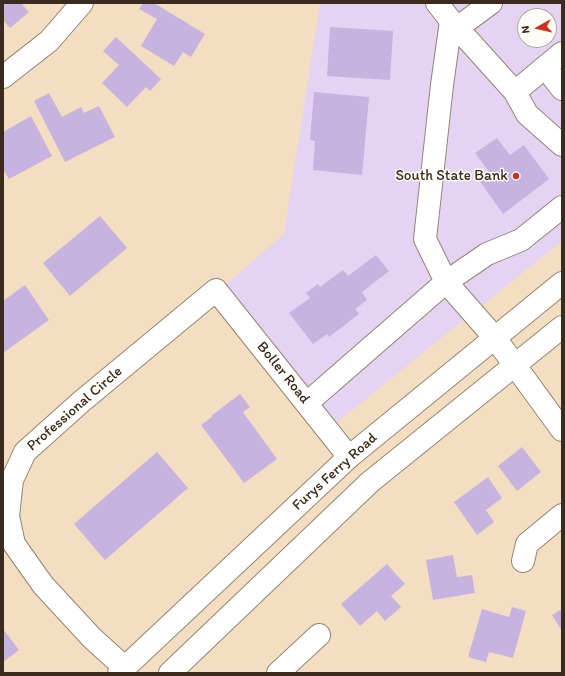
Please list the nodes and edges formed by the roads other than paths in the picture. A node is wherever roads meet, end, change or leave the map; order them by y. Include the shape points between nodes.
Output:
1 (82, 3) edge
2 (437, 3) edge
3 (491, 3) edge
4 (454, 24) junction
5 (562, 53) edge
6 (545, 67) junction
7 (3, 77) edge
8 (562, 89) edge
9 (515, 92) junction
10 (562, 145) edge
11 (562, 207) edge
12 (446, 282) junction
13 (562, 282) edge
14 (216, 290) joint
15 (562, 327) edge
16 (495, 338) junction
17 (515, 365) junction
18 (307, 403) junction
19 (562, 430) edge
20 (349, 457) junction
21 (562, 515) edge
22 (523, 561) dead end
23 (319, 636) dead end
24 (122, 670) edge
25 (170, 673) edge
26 (278, 673) edge

1 - 7 main road via 49,41
2 - 4 main road
3 - 4 main road
4 - 9 main road
4 - 12 main road via 442,85 425,239
5 - 6 main road
6 - 8 main road
6 - 9 main road
9 - 10 main road via 527,114
11 - 12 main road via 521,240 487,254
12 - 16 main road
12 - 18 main road
13 - 16 main road, Furys Ferry Road
14 - 18 main road, Boller Road
14 - 24 main road, Professional Circle via 82,401 25,452 12,480 8,516 14,544 43,585
15 - 17 main road, Furys Ferry Road
16 - 17 main road
16 - 20 main road, Furys Ferry Road
17 - 19 main road
17 - 25 main road, Furys Ferry Road via 370,482
18 - 20 main road, Boller Road
20 - 24 main road, Furys Ferry Road
21 - 22 main road via 527,544
23 - 26 main road

